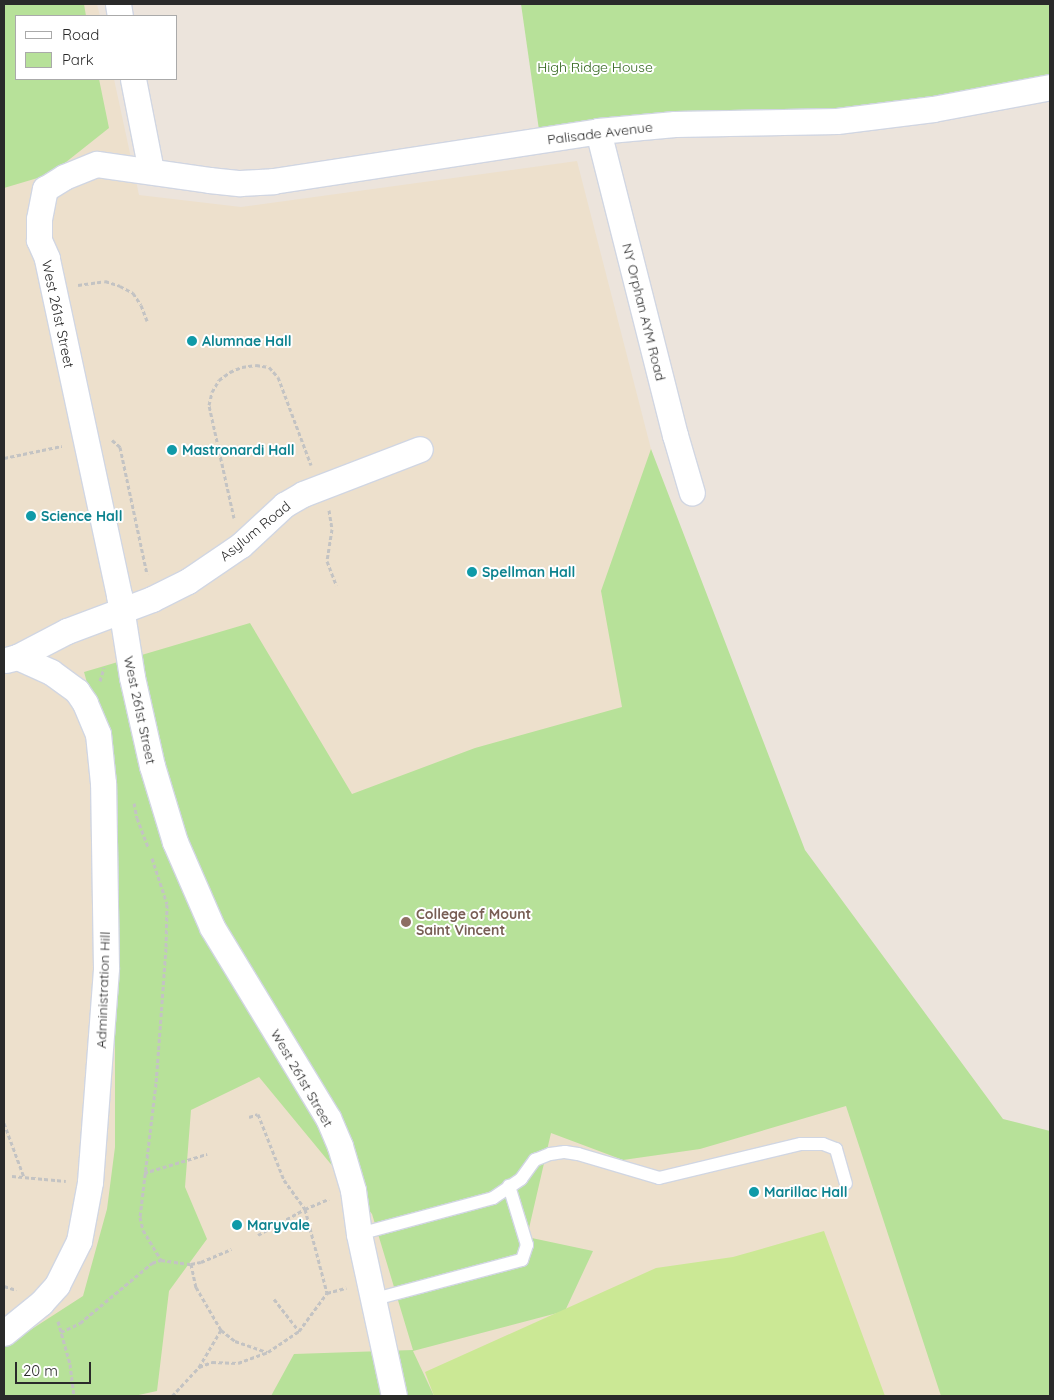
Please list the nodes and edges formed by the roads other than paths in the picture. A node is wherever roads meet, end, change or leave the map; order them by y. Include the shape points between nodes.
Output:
1 (133, 80) edge
2 (1050, 87) edge
3 (598, 131) junction
4 (151, 171) junction
5 (420, 449) dead end
6 (692, 493) dead end
7 (122, 612) junction
8 (10, 659) edge
9 (846, 1184) dead end
10 (510, 1186) junction
11 (360, 1234) junction
12 (374, 1299) junction
13 (4, 1333) edge
14 (394, 1396) edge

1 - 4 street
2 - 3 street, Palisade Avenue via 933,110 837,121 675,124
3 - 4 street, Palisade Avenue via 274,181 232,182
3 - 6 street, NY Orphan AYM Road
4 - 7 street, West 261st Street via 98,164 64,177 46,189 39,219 40,240 47,258
5 - 7 street, Asylum Road via 320,487 284,505 241,545 188,581
7 - 8 street, Administration Hill via 67,630
7 - 11 street, West 261st Street via 141,722 175,842 212,927 328,1118 349,1173
8 - 13 street, Administration Hill via 51,672 77,691 98,734 106,968 90,1182 79,1241 57,1285 41,1303
9 - 10 lane via 836,1149 823,1144 801,1144 659,1178 578,1154 550,1154 534,1160 520,1179
10 - 11 lane via 493,1198
10 - 12 lane via 528,1245 522,1260
11 - 12 street, West 261st Street
12 - 14 street, West 261st Street

